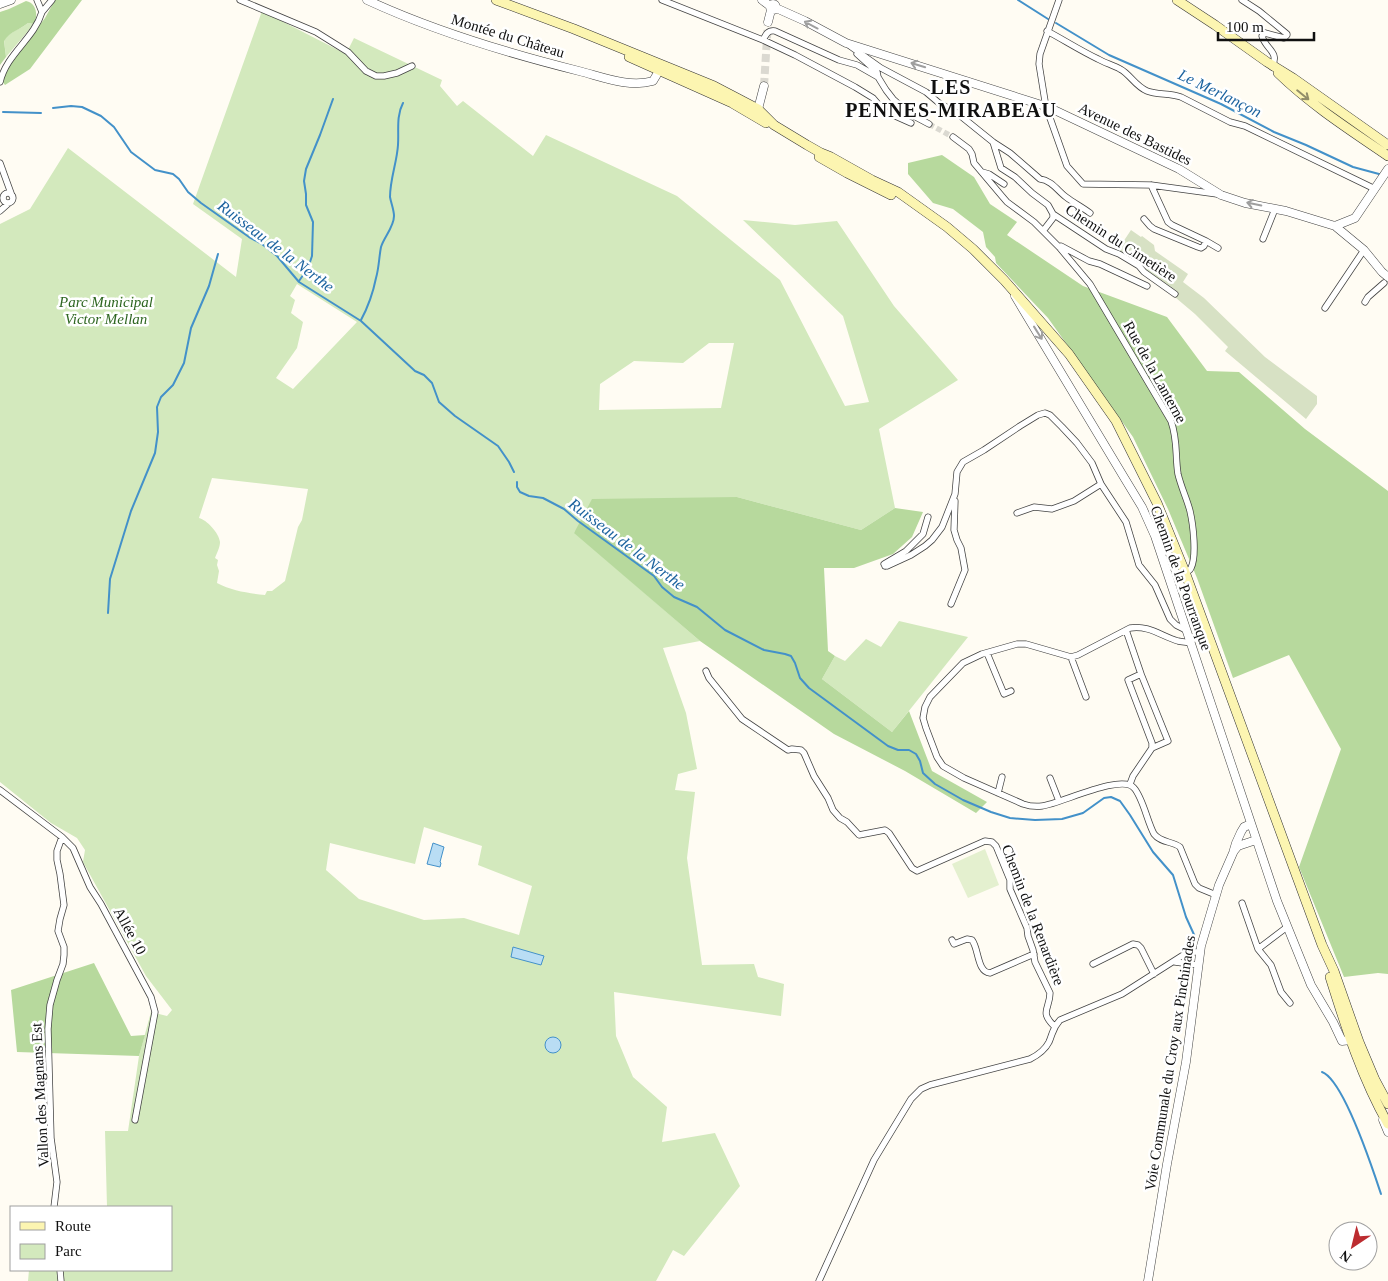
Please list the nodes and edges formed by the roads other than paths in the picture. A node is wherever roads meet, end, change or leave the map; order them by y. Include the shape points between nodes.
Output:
1 (12, 0) edge
2 (37, 0) edge
3 (52, 0) edge
4 (240, 0) edge
5 (367, 0) edge
6 (496, 0) edge
7 (662, 0) edge
8 (762, 0) edge
9 (1059, 0) edge
10 (1178, 0) edge
11 (1242, 0) edge
12 (0, 4) edge
13 (772, 8) junction
14 (42, 12) junction
15 (768, 22) tunnel mouth
16 (1047, 31) junction
17 (763, 40) junction
18 (846, 43) junction
19 (1271, 65) junction
20 (412, 66) dead end
21 (656, 67) junction
22 (878, 77) junction
23 (0, 82) edge
24 (764, 86) tunnel mouth
25 (1048, 107) junction
26 (757, 113) junction
27 (910, 123) dead end
28 (929, 124) tunnel mouth
29 (953, 137) tunnel mouth
30 (993, 142) junction
31 (1388, 145) edge
32 (1388, 156) edge
33 (0, 163) edge
34 (1388, 169) edge
35 (982, 172) junction
36 (1004, 184) dead end
37 (1150, 185) junction
38 (1375, 189) junction
39 (1221, 195) junction
40 (5, 198) edge
41 (1275, 209) junction
42 (0, 210) edge
43 (1090, 212) dead end
44 (1053, 214) junction
45 (1144, 219) dead end
46 (1335, 226) junction
47 (1043, 231) junction
48 (1263, 240) dead end
49 (1206, 241) junction
50 (1059, 247) junction
51 (1218, 248) dead end
52 (1364, 250) junction
53 (1386, 279) edge
54 (1004, 280) junction
55 (1147, 286) dead end
56 (1388, 289) edge
57 (1175, 294) dead end
58 (1365, 302) dead end
59 (1325, 308) dead end
60 (1055, 338) junction
61 (1052, 356) junction
62 (1101, 484) junction
63 (955, 494) junction
64 (1017, 514) dead end
65 (928, 517) dead end
66 (1185, 572) junction
67 (951, 604) dead end
68 (1126, 630) junction
69 (1186, 630) junction
70 (1191, 643) junction
71 (987, 653) junction
72 (1071, 657) junction
73 (706, 672) dead end
74 (1141, 674) junction
75 (1011, 691) dead end
76 (1086, 697) dead end
77 (1152, 748) junction
78 (1002, 777) dead end
79 (1050, 778) dead end
80 (1130, 784) junction
81 (0, 790) edge
82 (998, 793) junction
83 (1059, 801) junction
84 (1251, 824) junction
85 (62, 837) junction
86 (1256, 840) junction
87 (1233, 853) junction
88 (1216, 895) junction
89 (1242, 903) dead end
90 (1287, 928) junction
91 (952, 940) dead end
92 (1322, 945) junction
93 (1258, 949) junction
94 (1200, 952) junction
95 (1034, 954) junction
96 (1174, 962) junction
97 (1093, 964) dead end
98 (1198, 965) junction
99 (1154, 974) junction
100 (1290, 1003) dead end
101 (1054, 1026) junction
102 (1346, 1040) junction
103 (1388, 1104) edge
104 (1378, 1106) junction
105 (1387, 1118) edge
106 (135, 1120) dead end
107 (1388, 1132) edge
108 (54, 1206) edge
109 (819, 1281) edge
110 (1148, 1281) edge

1 - 12 street
2 - 14 street
3 - 14 street
4 - 20 street via 316,32 348,52 366,71 376,76 397,73
5 - 21 street, Montée du Château via 433,28 629,84 645,84
6 - 21 main road
7 - 17 street
8 - 13 street, Avenue des Bastides
9 - 16 street
10 - 19 main road
11 - 19 street via 1287,34 1284,38 1264,33 1262,36 1274,55 1275,61
13 - 15 street
18 -> 13 street, Avenue des Bastides
14 - 23 street via 40,21 12,56
16 - 25 street via 1039,64
16 - 38 street via 1112,64 1147,91 1181,97
17 - 22 street via 768,32 775,31
17 - 27 street via 855,87 873,98 884,111
18 - 22 street via 877,72
25 -> 18 street, Avenue des Bastides
18 - 30 street via 881,68 926,92
19 - 31 main road
19 -> 32 main road via 1299,93
21 - 26 main road
21 - 26 main road via 672,69 714,86
22 - 28 street via 893,99 910,114
24 - 26 street
25 - 37 street via 1067,166 1083,184
25 - 39 street, Avenue des Bastides via 1179,169
26 - 54 main road via 821,153 898,192 947,226
29 - 35 street, Rue de la Lanterne via 971,152 973,161
30 - 43 street
30 - 44 street, Chemin du Cimetière via 1001,168 1048,205
33 - 40 street via 7,182
34 - 38 street
35 - 36 street
35 - 47 street, Rue de la Lanterne via 1008,202
37 - 39 street
37 - 49 street via 1168,222
38 - 46 street via 1355,218
41 -> 39 street, Avenue des Bastides
40 - 42 street via 9,203
41 - 46 street, Avenue des Bastides
41 - 48 street
44 - 47 street
44 - 57 street, Chemin du Cimetière via 1106,249 1139,266
45 - 49 street via 1154,229 1198,247 1204,246
46 - 52 street
47 - 50 street, Rue de la Lanterne
49 - 51 street
50 - 55 street
50 - 66 street, Rue de la Lanterne via 1090,284 1171,421 1179,480 1190,511 1193,536 1194,556 1191,568
52 - 53 street
52 - 59 street
53 - 56 street
53 - 58 street
54 - 60 main road
54 -> 61 street, Chemin de la Pourranque
60 - 61 street
60 - 66 main road via 1116,420 1157,503
61 - 69 street, Chemin de la Pourranque via 1142,507
62 - 63 street via 1092,463 1077,443 1045,413 963,462 957,472
62 - 64 street via 1074,501 1052,509 1034,507
62 - 69 street via 1126,522 1139,565 1155,585 1170,619
63 - 65 street via 942,527 932,540 911,555 884,566 923,534
63 - 67 street via 954,530 966,570
66 - 92 main road
68 - 70 street via 1139,627
68 - 72 street
68 - 74 street
69 - 70 street, Chemin de la Pourranque
70 - 84 street, Chemin de la Pourranque
71 - 72 street via 1026,644
71 - 75 street via 1004,694
71 - 82 street via 963,663 930,697 923,718 943,766
72 - 76 street
73 - 95 street, Chemin de la Renardière via 742,719 788,750 804,753 840,818 859,835 885,830 917,871 985,841 992,842 1010,880 1010,889
74 - 77 street via 1128,680
74 - 77 street via 1168,741
77 - 80 street
78 - 82 street
79 - 83 street
80 - 83 street via 1106,786
80 - 88 street via 1135,788 1157,838 1180,847 1194,884
81 - 85 street, Allée 10
82 - 83 street via 1032,806
84 - 86 street, Chemin de la Pourranque
84 - 87 street, Voie Communale du Croy aux Pinchinades via 1244,827
85 - 106 street, Allée 10 via 73,848 90,887 154,1005
85 - 108 street, Vallon des Magnans Est via 57,860 64,905 58,931 64,955 50,1005 47,1039 51,1138 58,1182
86 - 87 street via 1238,846
86 - 90 street
87 - 88 street, Voie Communale du Croy aux Pinchinades
88 - 94 street, Voie Communale du Croy aux Pinchinades
89 - 93 street
90 - 93 street
90 - 102 street via 1311,985
91 - 95 street via 954,944 972,940 982,970 986,973
92 - 102 main road
92 - 103 main road via 1359,1042
93 - 100 street via 1271,966 1281,992
94 - 96 street via 1188,952
94 - 98 street, Voie Communale du Croy aux Pinchinades
95 - 101 street, Chemin de la Renardière via 1050,993 1046,1014
96 - 98 street
96 - 99 street
97 - 99 street via 1138,944
98 - 110 street, Voie Communale du Croy aux Pinchinades via 1186,1062
99 - 101 street via 1122,994 1060,1020
101 - 109 street via 1048,1044 1030,1059 930,1085 911,1099 874,1160
102 - 104 main road
102 - 105 street via 1355,1043
104 - 105 main road
104 - 107 street

